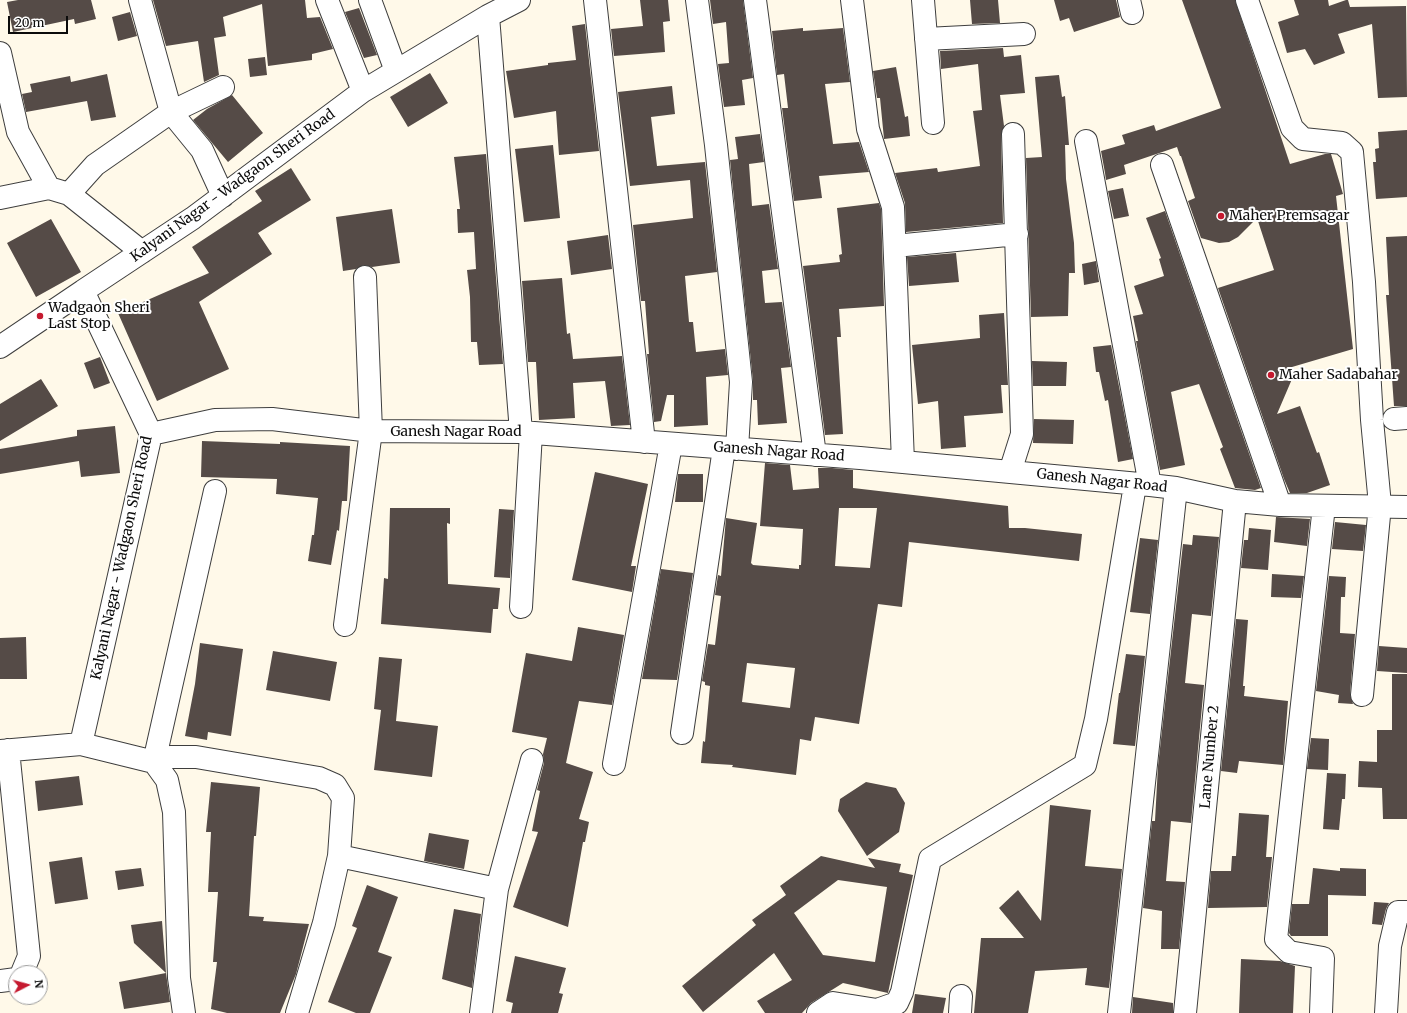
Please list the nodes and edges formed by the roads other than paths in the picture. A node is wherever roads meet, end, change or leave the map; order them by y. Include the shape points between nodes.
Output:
1 (140, 0) edge
2 (327, 0) edge
3 (370, 0) edge
4 (519, 0) edge
5 (595, 0) edge
6 (697, 0) edge
7 (755, 0) edge
8 (852, 0) edge
9 (923, 0) edge
10 (1247, 0) edge
11 (488, 16) junction
12 (1024, 34) dead end
13 (926, 40) junction
14 (0, 53) edge
15 (396, 71) junction
16 (223, 87) dead end
17 (363, 91) junction
18 (171, 112) junction
19 (933, 122) dead end
20 (1013, 134) dead end
21 (1086, 141) dead end
22 (1162, 165) dead end
23 (59, 191) junction
24 (223, 196) junction
25 (0, 198) edge
26 (1017, 234) junction
27 (895, 246) junction
28 (142, 252) junction
29 (365, 277) dead end
30 (83, 292) junction
31 (0, 347) edge
32 (371, 432) junction
33 (526, 432) junction
34 (151, 434) junction
35 (644, 442) junction
36 (671, 444) junction
37 (730, 448) junction
38 (815, 455) junction
39 (903, 462) junction
40 (1010, 472) junction
41 (1143, 485) junction
42 (1176, 488) junction
43 (215, 491) dead end
44 (1234, 501) junction
45 (1280, 505) junction
46 (1324, 506) junction
47 (1380, 506) junction
48 (1407, 507) edge
49 (521, 607) dead end
50 (345, 625) dead end
51 (1362, 695) dead end
52 (682, 733) dead end
53 (81, 744) junction
54 (4, 751) edge
55 (532, 760) dead end
56 (154, 762) junction
57 (614, 764) dead end
58 (338, 856) junction
59 (497, 889) junction
60 (1407, 912) edge
61 (25, 965) edge
62 (184, 1013) edge
63 (297, 1013) edge
64 (481, 1013) edge
65 (818, 1013) edge
66 (1119, 1013) edge
67 (1185, 1013) edge
68 (1321, 1013) edge
69 (1386, 1013) edge

1 - 18 street
2 - 17 street
3 - 15 street
4 - 11 street, Kalyani Nagar - Wadgaon Sheri Road
5 - 35 street
6 - 37 street via 716,145 741,382
7 - 38 street
8 - 27 street via 868,129 893,207
9 - 13 street
10 - 47 street via 1292,128 1303,139 1342,143 1352,152
11 - 15 street, Kalyani Nagar - Wadgaon Sheri Road
11 - 33 street
12 - 13 street
13 - 19 street
14 - 23 street via 18,132
15 - 17 street, Kalyani Nagar - Wadgaon Sheri Road
16 - 18 street
17 - 24 street, Kalyani Nagar - Wadgaon Sheri Road
18 - 23 street
18 - 24 street via 202,150
20 - 26 street
21 - 41 street
22 - 45 street
23 - 25 street
23 - 28 street
24 - 28 street, Kalyani Nagar - Wadgaon Sheri Road
26 - 27 street
26 - 40 street via 1022,434
27 - 39 street
28 - 30 street, Kalyani Nagar - Wadgaon Sheri Road
29 - 32 street
30 - 31 street
30 - 34 street, Kalyani Nagar - Wadgaon Sheri Road
32 - 33 street, Ganesh Nagar Road
32 - 34 street, Ganesh Nagar Road via 272,419 215,420
32 - 50 street
33 - 35 street, Ganesh Nagar Road
33 - 49 street
34 - 53 street, Kalyani Nagar - Wadgaon Sheri Road
35 - 36 street, Ganesh Nagar Road
36 - 37 street, Ganesh Nagar Road
36 - 57 street
37 - 38 street, Ganesh Nagar Road
37 - 52 street
38 - 39 street, Ganesh Nagar Road
39 - 40 street, Ganesh Nagar Road
40 - 41 street, Ganesh Nagar Road
41 - 42 street, Ganesh Nagar Road
41 - 65 street via 1085,765 930,859 902,992 897,1003 877,1010 832,1003
42 - 44 street, Ganesh Nagar Road
42 - 66 street
43 - 56 street
44 - 45 street, Ganesh Nagar Road
44 - 67 street, Lane Number 2
45 - 46 street, Ganesh Nagar Road
46 - 47 street, Ganesh Nagar Road
46 - 68 street via 1276,939 1289,952 1323,958
47 - 48 street, Ganesh Nagar Road
47 - 51 street
53 - 54 street
53 - 56 street
54 - 61 street via 29,956
55 - 59 street
56 - 58 street via 170,757 196,757 319,778 335,784 342,798
56 - 62 street via 167,780 174,812 179,978
58 - 59 street
58 - 63 street via 324,923
59 - 64 street
60 - 69 street via 1398,912 1390,946

